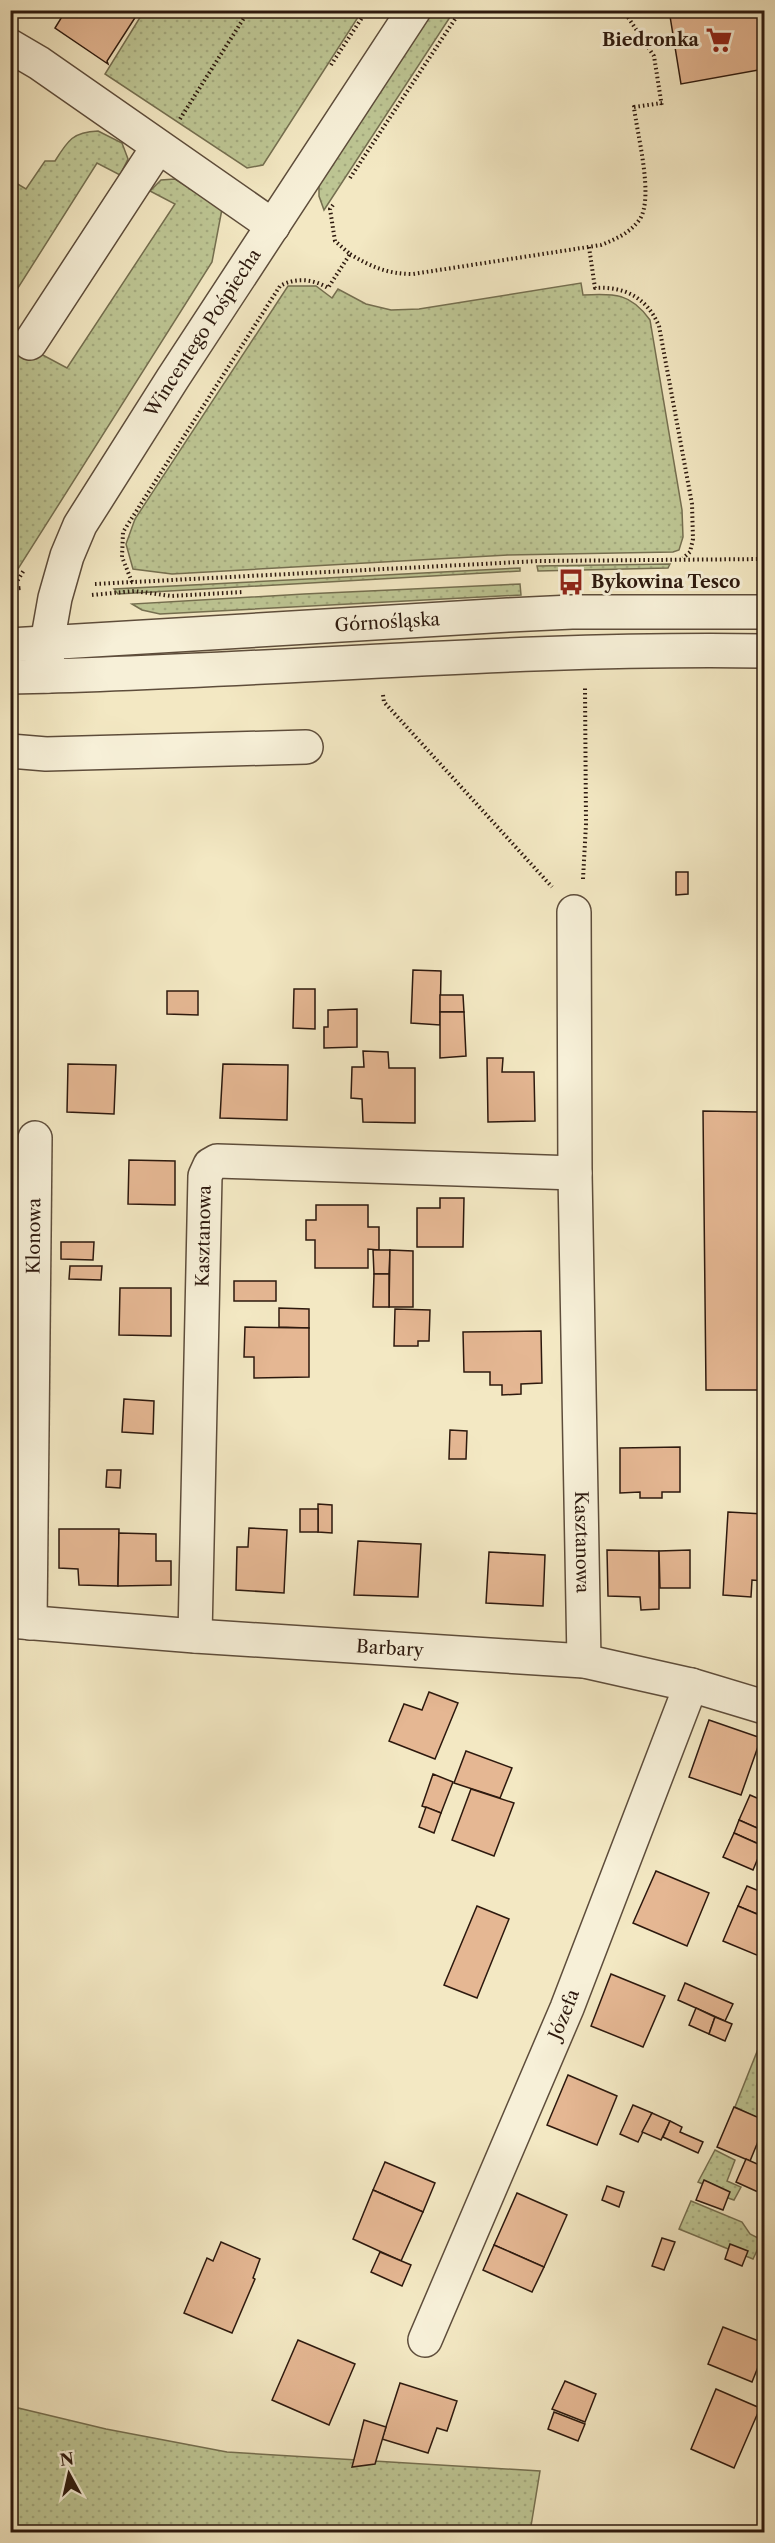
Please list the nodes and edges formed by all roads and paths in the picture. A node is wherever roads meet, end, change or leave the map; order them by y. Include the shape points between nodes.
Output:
1 (249, 10) edge
2 (414, 10) edge
3 (460, 10) edge
4 (623, 10) edge
5 (10, 46) edge
6 (167, 136) junction
7 (350, 179) dead end
8 (337, 199) dead end
9 (273, 226) junction
10 (589, 246) junction
11 (350, 254) junction
12 (30, 343) dead end
13 (682, 559) junction
14 (765, 559) edge
15 (132, 582) junction
16 (58, 586) junction
17 (10, 589) edge
18 (765, 612) edge
19 (47, 643) junction
20 (10, 645) edge
21 (765, 651) edge
22 (48, 676) junction
23 (10, 677) edge
24 (585, 690) dead end
25 (384, 702) dead end
26 (306, 747) dead end
27 (10, 751) edge
28 (574, 912) junction
29 (36, 1138) dead end
30 (575, 1173) junction
31 (20, 1622) edge
32 (195, 1636) junction
33 (584, 1661) junction
34 (691, 1685) junction
35 (765, 1707) edge
36 (424, 2340) dead end

1 - 6 path
2 - 9 street, Wincentego Pośpiecha
3 - 7 path
4 - 10 path via 651,48 662,105 634,107 646,191 641,217 618,238
5 - 6 street
6 - 9 street
6 - 12 street
8 - 11 path via 330,209 335,241
9 - 16 street, Wincentego Pośpiecha via 80,525
10 - 11 path via 413,274 392,274 372,268
10 - 13 path via 595,288 612,287 636,296 648,306 659,326 692,504 693,539 690,552
11 - 15 path via 328,288 311,280 289,281 280,286 123,532 122,557
13 - 14 path
13 - 15 path via 517,561
15 - 16 path
16 - 17 path
16 - 19 street, Wincentego Pośpiecha
18 - 19 street, Górnośląska via 508,615
19 - 20 street, Górnośląska
19 - 22 street, Wincentego Pośpiecha
21 - 22 street via 498,654 212,671
22 - 23 street
24 - 28 path via 584,872
25 - 28 path
26 - 27 street via 46,754
28 - 30 street, Kasztanowa
29 - 31 street, Klonowa
30 - 32 street, Kasztanowa via 217,1161 210,1165 205,1176
30 - 33 street, Kasztanowa
31 - 32 street, Barbary
32 - 33 street, Barbary
33 - 34 street, Barbary
34 - 35 street, Barbary
34 - 36 street, Józefa via 567,2008

